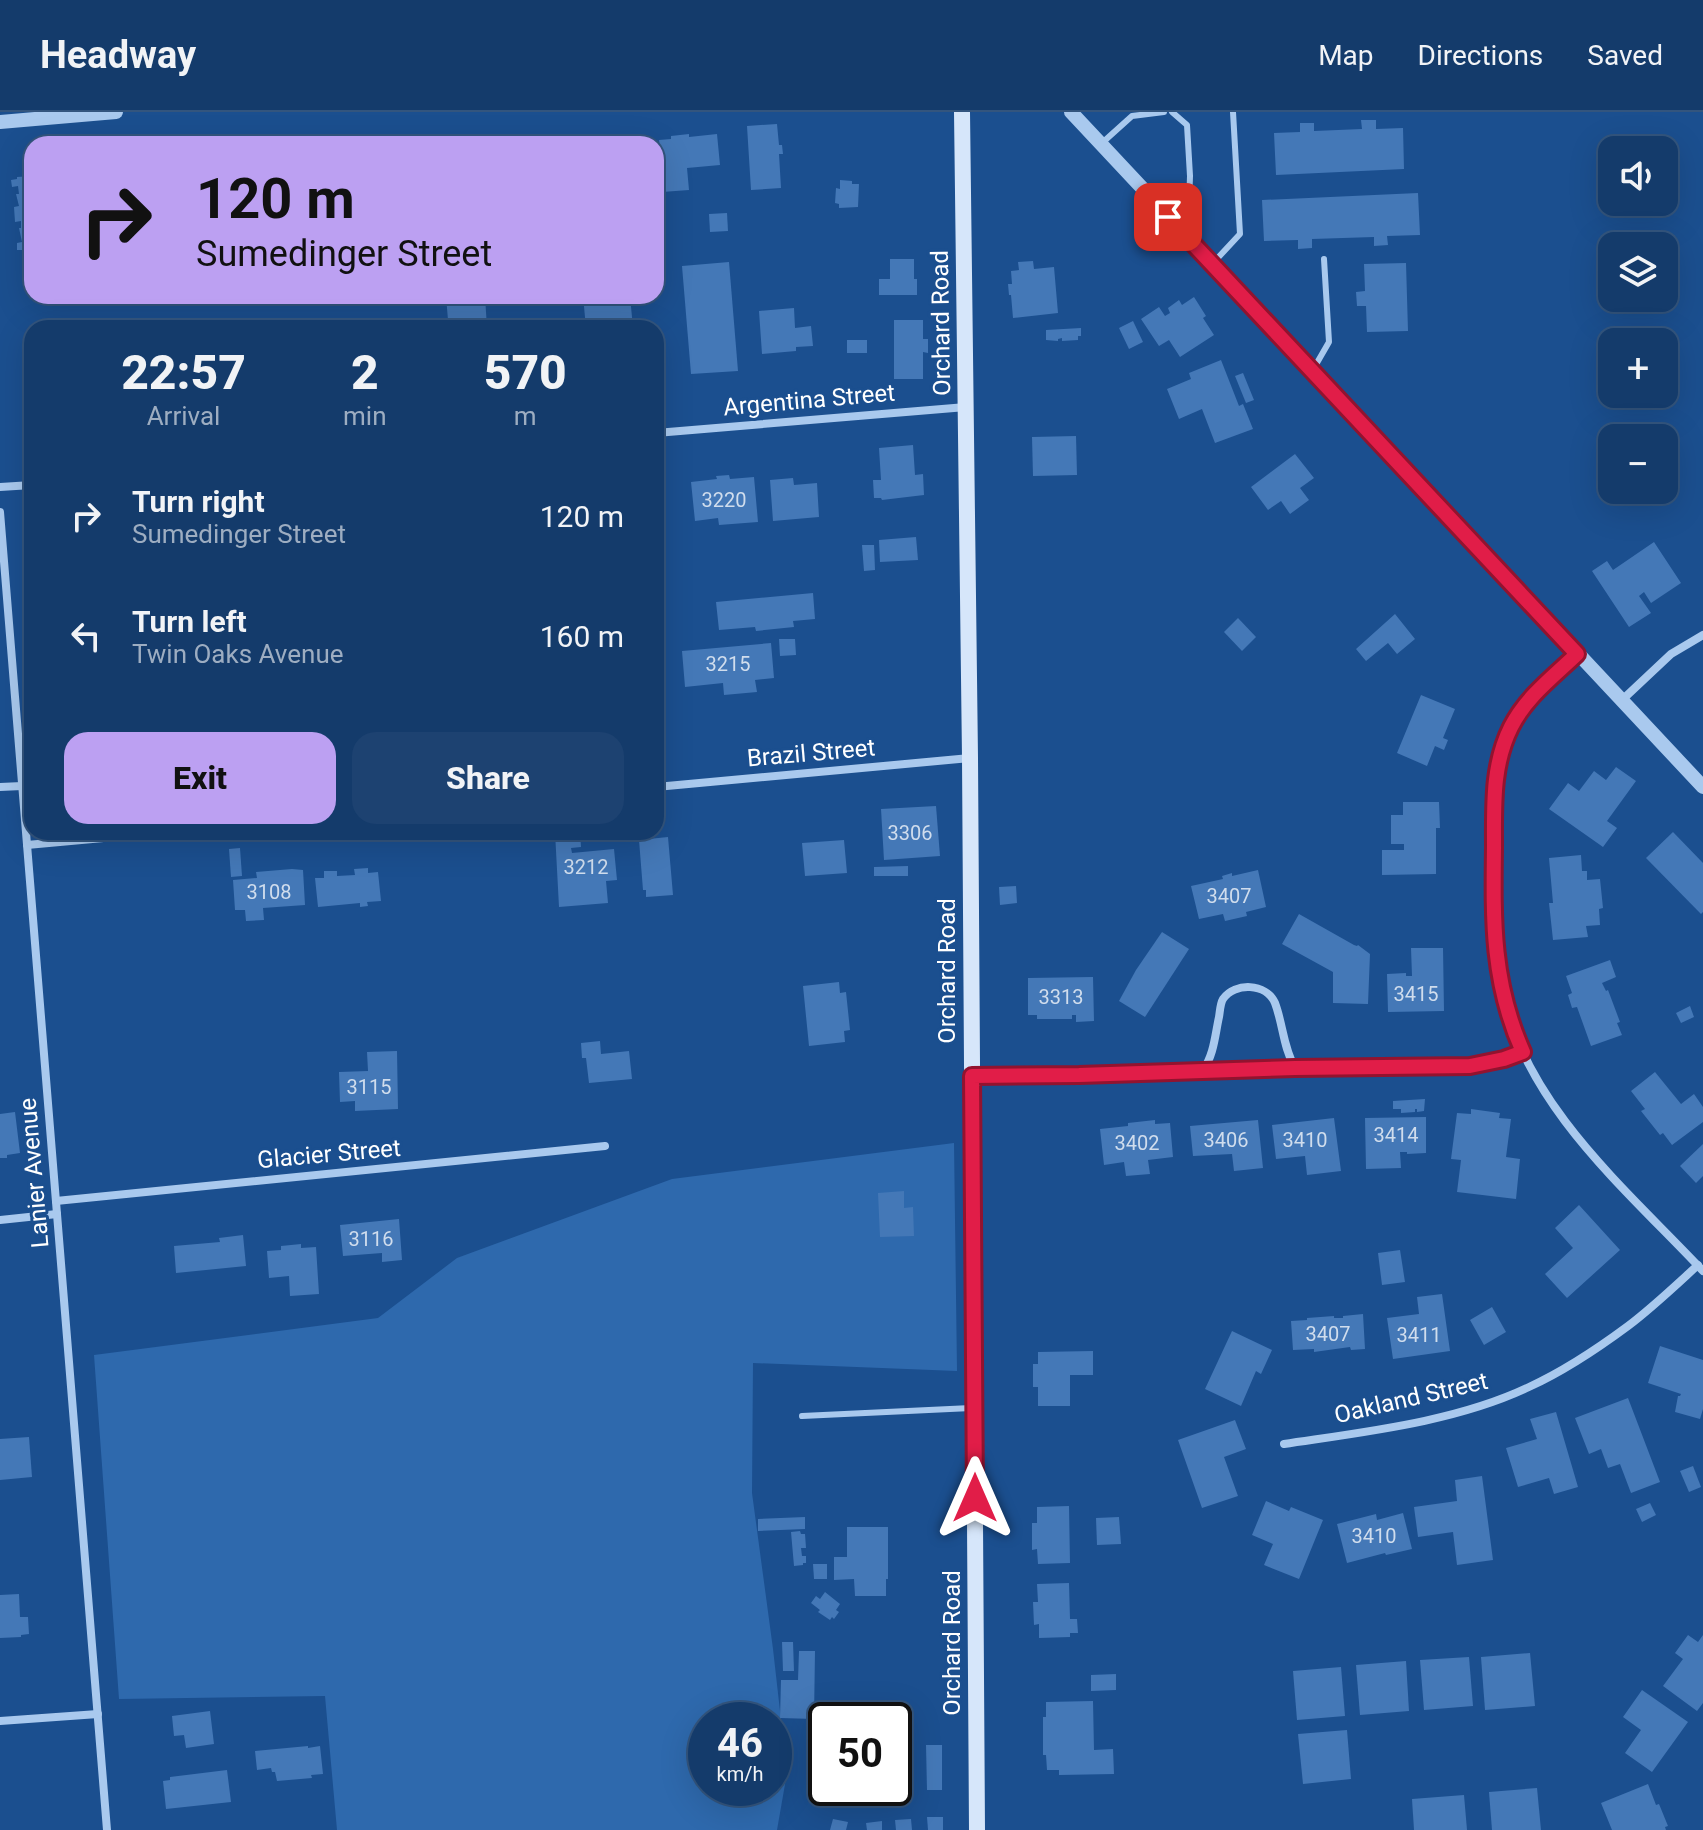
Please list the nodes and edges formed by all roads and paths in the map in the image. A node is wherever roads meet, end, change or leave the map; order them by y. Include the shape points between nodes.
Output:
1 (116, 112) edge
2 (962, 112) edge
3 (1071, 112) edge
4 (1164, 112) edge
5 (1172, 112) edge
6 (1233, 112) edge
7 (0, 122) edge
8 (1101, 144) junction
9 (1188, 238) junction
10 (1324, 259) dead end
11 (1212, 264) junction
12 (1313, 372) junction
13 (966, 407) junction
14 (664, 432) edge
15 (24, 486) edge
16 (0, 487) edge
17 (0, 512) edge
18 (1703, 635) edge
19 (1577, 654) junction
20 (1621, 701) junction
21 (970, 758) junction
22 (22, 786) junction
23 (664, 786) edge
24 (0, 787) edge
25 (1703, 787) edge
26 (24, 810) edge
27 (27, 840) edge
28 (82, 840) edge
29 (27, 845) junction
30 (1523, 1052) junction
31 (1295, 1068) junction
32 (1203, 1070) junction
33 (972, 1076) junction
34 (605, 1146) dead end
35 (56, 1201) junction
36 (57, 1214) junction
37 (0, 1220) edge
38 (1700, 1268) edge
39 (974, 1408) junction
40 (802, 1416) dead end
41 (1284, 1444) dead end
42 (98, 1714) junction
43 (0, 1721) edge
44 (107, 1830) edge
45 (977, 1830) edge

1 - 7 street
2 - 13 main road, Orchard Road
3 - 8 street
4 - 8 lane via 1132,116
5 - 9 lane via 1187,125
6 - 11 lane via 1240,234
8 - 9 street
9 - 11 street
10 - 12 lane via 1329,342
11 - 12 street
12 - 19 street
13 - 14 street, Argentina Street
13 - 21 main road, Orchard Road
15 - 16 street
17 - 22 street, Lanier Avenue
18 - 20 street via 1671,654
19 - 20 street
19 - 30 street via 1527,702 1511,726 1494,780 1496,958
20 - 25 street
21 - 23 street, Brazil Street
21 - 33 main road, Orchard Road
22 - 24 street
22 - 26 street, Lanier Avenue
27 - 29 street, Lanier Avenue
28 - 29 street
29 - 35 street, Lanier Avenue
30 - 31 street via 1470,1066
30 - 38 street via 1554,1107 1587,1149
31 - 32 street
31 - 32 street via 1274,1001 1248,987 1223,999 1214,1046
32 - 33 street
33 - 39 main road, Orchard Road
34 - 35 street, Glacier Street
35 - 36 street, Lanier Avenue
36 - 37 street
36 - 42 street, Lanier Avenue
38 - 41 street, Oakland Street via 1587,1355 1493,1402 1376,1430
39 - 40 lane
39 - 45 main road, Orchard Road
42 - 43 street
42 - 44 street, Lanier Avenue

